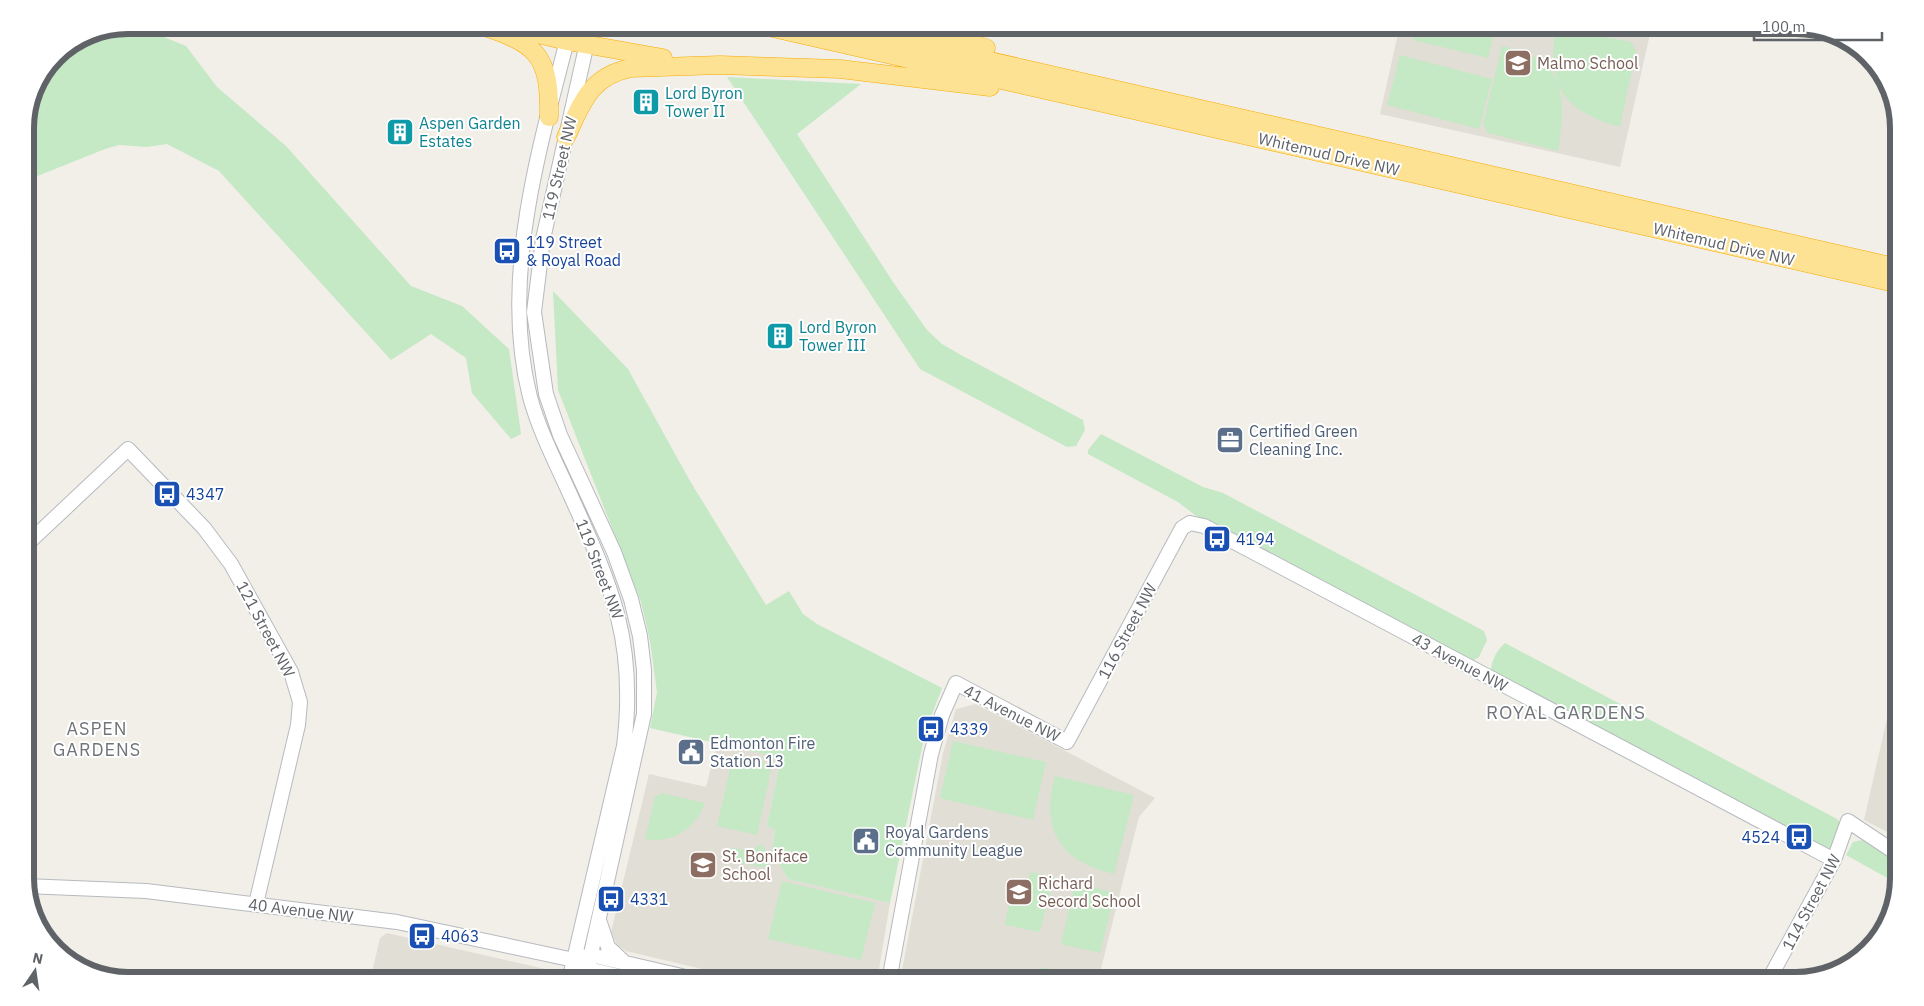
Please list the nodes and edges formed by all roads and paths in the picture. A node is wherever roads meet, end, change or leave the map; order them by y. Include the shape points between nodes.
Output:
1 (507, 34) edge
2 (569, 34) edge
3 (571, 34) edge
4 (589, 34) edge
5 (805, 34) edge
6 (867, 34) edge
7 (937, 34) edge
8 (586, 44) junction
9 (720, 65) junction
10 (1085, 90) junction
11 (548, 116) junction
12 (566, 137) junction
13 (1890, 266) edge
14 (1890, 282) edge
15 (520, 310) junction
16 (534, 312) junction
17 (1190, 523) joint
18 (34, 538) edge
19 (1067, 742) joint
20 (1890, 849) edge
21 (1834, 860) junction
22 (34, 886) edge
23 (256, 904) junction
24 (599, 922) junction
25 (591, 954) junction
26 (574, 960) junction
27 (626, 963) junction
28 (571, 972) edge
29 (584, 972) edge
30 (587, 972) edge
31 (664, 972) edge
32 (890, 972) edge
33 (1773, 972) edge

1 - 11 highway via 536,55 544,68 550,86
2 - 11 street, 119 Street NW
3 - 8 highway
4 - 8 street, 119 Street NW
5 - 10 highway, Whitemud Drive NW
6 - 10 highway, Whitemud Drive NW
7 - 10 highway via 1018,58
8 - 9 highway via 671,60
8 - 12 street, 119 Street NW
9 - 10 highway via 840,69
9 - 12 highway via 644,66 618,70 598,82
10 - 13 highway, Whitemud Drive NW
10 - 14 highway, Whitemud Drive NW
11 - 15 street, 119 Street NW via 523,233
12 - 16 street, 119 Street NW via 543,239
15 - 16 street
15 - 26 street, 119 Street NW via 522,358 531,398 544,439 617,605 628,670 624,746
16 - 24 street, 119 Street NW via 546,394 560,435 614,552 631,599 642,653 644,714
17 - 19 street, 116 Street NW via 1182,528
17 - 21 street, 43 Avenue NW via 1204,526
18 - 23 street, 121 Street NW via 128,449 204,528 230,564 296,686 300,702 298,725
19 - 32 street, 41 Avenue NW via 956,684 942,715 931,754
20 - 21 street, 114 Street NW via 1848,821
21 - 33 street, 114 Street NW
22 - 23 street, 40 Avenue NW via 146,891
23 - 26 street, 40 Avenue NW via 397,922
24 - 25 street, 119 Street NW
24 - 27 street via 608,946
25 - 26 street
25 - 27 street
25 - 30 street, 119 Street NW
26 - 28 street, 119 Street NW
26 - 29 street, 40 Avenue NW
27 - 31 street

